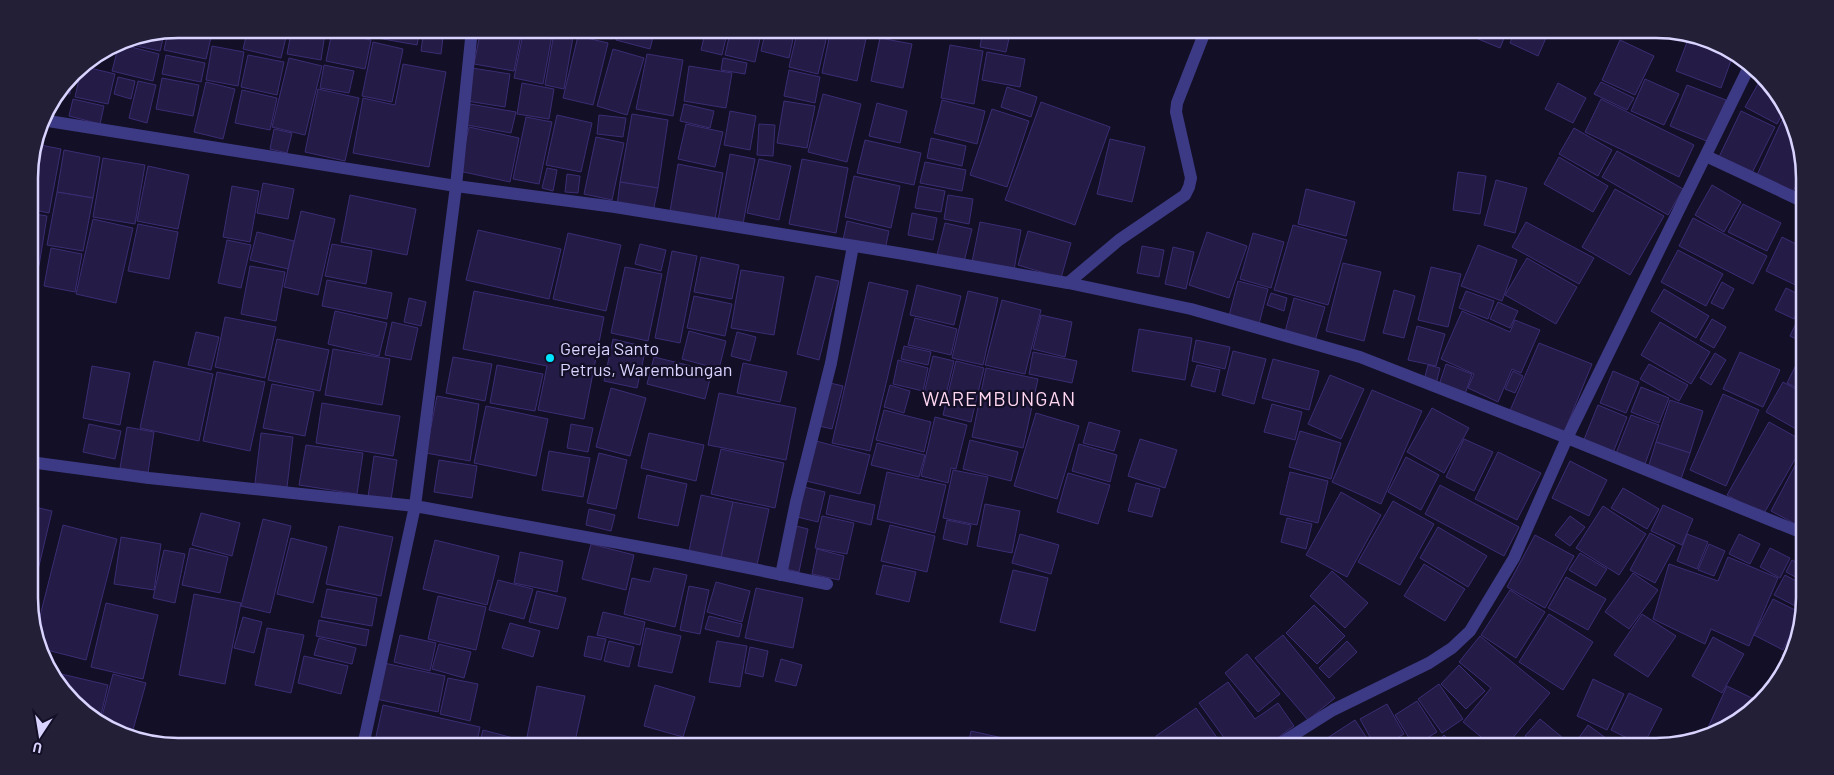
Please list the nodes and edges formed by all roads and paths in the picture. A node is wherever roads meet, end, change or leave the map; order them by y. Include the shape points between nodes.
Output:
1 (471, 38) edge
2 (1202, 38) edge
3 (1747, 71) edge
4 (49, 121) edge
5 (1706, 156) junction
6 (456, 186) junction
7 (1796, 198) edge
8 (853, 246) junction
9 (1068, 283) junction
10 (1567, 438) junction
11 (38, 463) edge
12 (415, 506) junction
13 (1796, 530) edge
14 (780, 575) junction
15 (827, 584) dead end
16 (1290, 737) edge
17 (365, 738) edge

1 - 6 street
2 - 9 street via 1176,112 1191,178 1189,187 1184,195 1119,240
3 - 5 street
4 - 6 street
5 - 7 street
5 - 10 street
6 - 8 street via 615,207
6 - 12 street
8 - 9 street
8 - 14 street via 831,364
9 - 10 street via 1191,309 1360,358
10 - 13 street
10 - 16 street via 1514,558 1470,631 1430,663 1333,710
11 - 12 street
12 - 14 street
12 - 17 street
14 - 15 street

